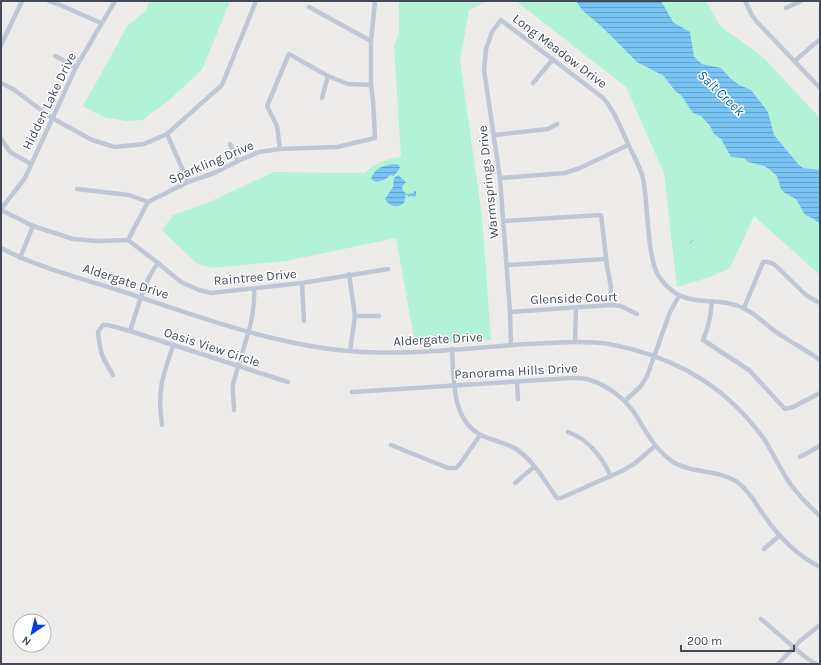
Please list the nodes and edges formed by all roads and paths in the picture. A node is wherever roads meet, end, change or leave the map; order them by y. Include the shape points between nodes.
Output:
1 (22, 1) edge
2 (49, 1) edge
3 (115, 1) edge
4 (256, 1) edge
5 (375, 1) edge
6 (746, 1) edge
7 (801, 1) edge
8 (58, 2) edge
9 (309, 7) dead end
10 (786, 8) dead end
11 (501, 20) joint
12 (101, 23) junction
13 (820, 40) edge
14 (371, 41) junction
15 (1, 45) edge
16 (55, 56) dead end
17 (553, 59) junction
18 (795, 61) junction
19 (76, 67) junction
20 (328, 76) junction
21 (1, 83) edge
22 (533, 83) dead end
23 (370, 85) junction
24 (820, 88) edge
25 (322, 98) dead end
26 (52, 118) junction
27 (557, 124) dead end
28 (167, 134) junction
29 (495, 135) junction
30 (1, 139) edge
31 (230, 144) dead end
32 (628, 145) junction
33 (280, 149) junction
34 (238, 161) junction
35 (32, 164) junction
36 (500, 178) junction
37 (188, 182) junction
38 (78, 189) dead end
39 (148, 202) junction
40 (1, 209) edge
41 (504, 221) junction
42 (33, 226) junction
43 (128, 240) junction
44 (1, 248) edge
45 (20, 258) junction
46 (606, 259) junction
47 (158, 263) junction
48 (507, 265) junction
49 (388, 269) dead end
50 (349, 274) junction
51 (302, 283) junction
52 (254, 289) junction
53 (679, 296) junction
54 (141, 298) junction
55 (712, 301) junction
56 (820, 303) edge
57 (610, 305) junction
58 (576, 308) junction
59 (744, 308) junction
60 (510, 312) junction
61 (637, 314) dead end
62 (355, 316) junction
63 (379, 316) dead end
64 (304, 321) dead end
65 (130, 331) junction
66 (248, 332) junction
67 (575, 341) junction
68 (173, 346) junction
69 (511, 346) junction
70 (452, 349) junction
71 (350, 351) junction
72 (655, 356) junction
73 (820, 360) edge
74 (238, 367) junction
75 (113, 375) dead end
76 (288, 382) dead end
77 (517, 382) junction
78 (454, 385) junction
79 (352, 392) dead end
80 (820, 393) edge
81 (518, 398) dead end
82 (625, 401) junction
83 (234, 410) dead end
84 (162, 425) dead end
85 (568, 432) dead end
86 (480, 435) junction
87 (391, 445) dead end
88 (655, 446) junction
89 (820, 446) edge
90 (800, 457) dead end
91 (534, 467) junction
92 (611, 476) junction
93 (515, 482) dead end
94 (820, 516) edge
95 (779, 536) junction
96 (764, 549) dead end
97 (820, 567) edge
98 (762, 619) dead end
99 (820, 625) edge
100 (794, 647) junction
101 (778, 664) edge
102 (816, 664) edge

1 - 15 street
2 - 8 street
3 - 12 street, Hidden Lake Drive
4 - 28 street via 222,85
5 - 14 street
6 - 18 street via 757,22
7 - 10 street
8 - 12 street
9 - 14 street
11 - 17 street, Long Meadow Drive
11 - 29 street, Warmsprings Drive via 492,32 486,48 484,70
12 - 19 street, Hidden Lake Drive
13 - 18 street
14 - 23 street
16 - 19 street
17 - 22 street
17 - 32 street, Long Meadow Drive via 608,103
18 - 24 street
19 - 26 street, Hidden Lake Drive
20 - 23 street via 348,84
20 - 25 street
20 - 33 street via 289,54 267,106 277,126
21 - 26 street
23 - 33 street, Sparkling Drive via 375,138 337,147
26 - 28 street via 92,140 115,146 144,144
26 - 35 street, Hidden Lake Drive
27 - 29 street via 548,129
28 - 37 street
29 - 36 street, Warmsprings Drive
30 - 35 street via 10,152
31 - 34 street
32 - 36 street via 565,173
32 - 53 street, Long Meadow Drive via 644,182 653,263 660,278
33 - 34 street, Sparkling Drive via 259,152
34 - 37 street, Sparkling Drive
35 - 40 street, Hidden Lake Drive via 25,178
36 - 41 street, Warmsprings Drive
37 - 39 street, Sparkling Drive
38 - 39 street via 129,195
39 - 43 street
40 - 42 street
41 - 46 street via 601,215
41 - 48 street, Warmsprings Drive
42 - 43 street via 74,239
42 - 45 street
43 - 47 street, Raintree Drive
44 - 45 street, Aldergate Drive
45 - 54 street, Aldergate Drive
46 - 48 street
46 - 57 street via 611,288
47 - 52 street, Raintree Drive via 181,282 199,290 211,293
47 - 54 street via 144,287
48 - 60 street, Warmsprings Drive
49 - 50 street, Raintree Drive
50 - 51 street, Raintree Drive
50 - 62 street
51 - 52 street, Raintree Drive
51 - 64 street
52 - 66 street via 255,302
53 - 55 street via 691,300
53 - 72 street via 670,312
54 - 65 street
54 - 66 street, Aldergate Drive
55 - 59 street via 728,302
55 - 80 street via 710,323 703,340 749,370 785,409
56 - 59 street via 807,296 775,265 763,262
57 - 58 street, Glenside Court
57 - 61 street, Glenside Court via 621,306
58 - 60 street, Glenside Court
58 - 67 street
59 - 73 street via 781,336
60 - 69 street, Warmsprings Drive
62 - 63 street
62 - 71 street
65 - 68 street, Oasis View Circle
65 - 75 street, Oasis View Circle via 108,324 103,325 98,332 100,351
66 - 71 street, Aldergate Drive
66 - 74 street
67 - 69 street, Aldergate Drive
67 - 72 street, Aldergate Drive via 607,344
68 - 74 street, Oasis View Circle
68 - 84 street via 162,380
69 - 70 street, Aldergate Drive
70 - 71 street, Aldergate Drive
70 - 78 street
72 - 82 street via 641,386
72 - 94 street, Aldergate Drive via 707,383 741,412 764,440 788,481
74 - 76 street, Oasis View Circle
74 - 83 street via 233,387
77 - 78 street, Panorama Hills Drive
77 - 81 street
77 - 82 street, Panorama Hills Drive via 587,379 600,384
78 - 79 street, Panorama Hills Drive
78 - 86 street via 461,414 469,426
82 - 88 street, Panorama Hills Drive
85 - 92 street via 581,437 592,446
86 - 87 street via 456,468 448,468
86 - 91 street via 516,449
88 - 92 street via 634,464
88 - 95 street, Panorama Hills Drive via 683,467 719,474 738,483 749,493
89 - 90 street
91 - 92 street via 557,498
91 - 93 street
95 - 96 street
95 - 97 street, Panorama Hills Drive via 790,548
98 - 100 street
99 - 100 street
100 - 101 street
100 - 102 street

